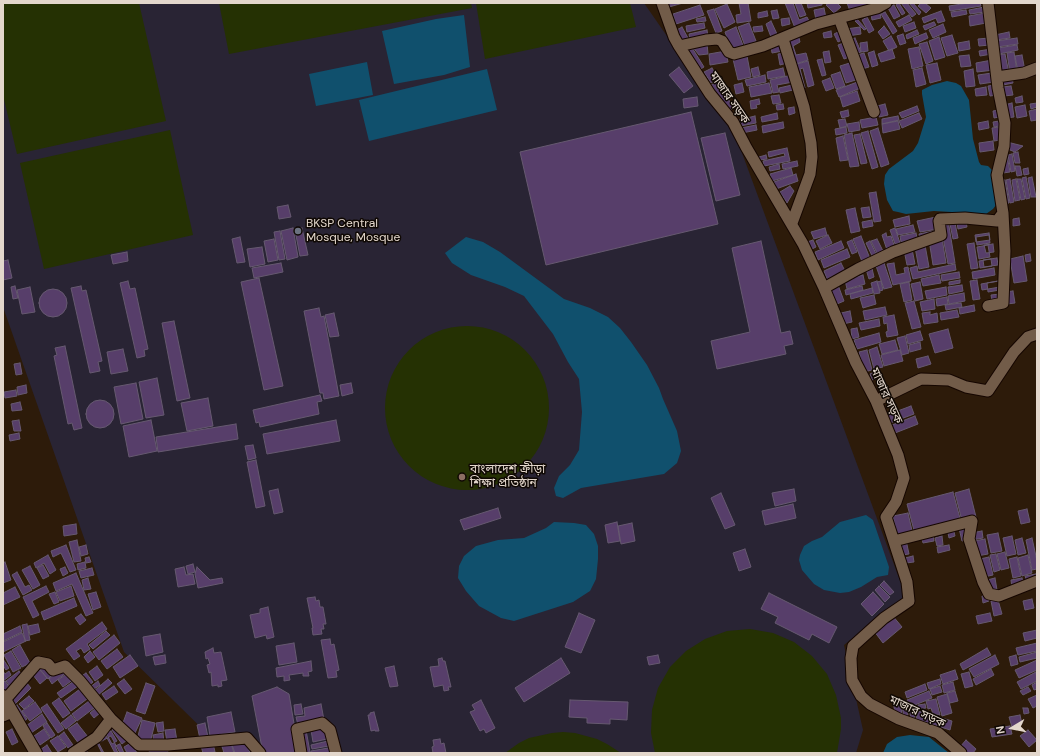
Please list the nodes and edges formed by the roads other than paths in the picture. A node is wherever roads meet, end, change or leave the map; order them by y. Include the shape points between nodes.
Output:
1 (662, 3) edge
2 (886, 3) edge
3 (988, 3) edge
4 (839, 18) junction
5 (783, 39) junction
6 (679, 46) junction
7 (1037, 68) edge
8 (997, 77) junction
9 (874, 112) dead end
10 (1003, 213) junction
11 (792, 223) junction
12 (824, 288) junction
13 (988, 306) dead end
14 (1037, 334) edge
15 (876, 401) junction
16 (894, 541) junction
17 (1037, 581) edge
18 (4, 698) edge
19 (8, 714) edge
20 (111, 719) junction
21 (36, 753) edge
22 (73, 753) edge
23 (260, 753) edge
24 (301, 753) edge
25 (336, 753) edge
26 (961, 753) edge

1 - 6 street, মাজার সড়ক
2 - 4 street via 877,8
3 - 8 street
4 - 5 street via 805,28
4 - 9 street
5 - 6 street via 734,54 717,39
5 - 11 street via 804,107 812,157 810,174
6 - 11 street, মাজার সড়ক via 710,94 733,122
7 - 8 street via 1024,73
8 - 10 street via 1004,123 1004,146 997,175
10 - 12 street via 997,221 940,219 941,235 893,252
10 - 13 street via 1003,303
11 - 12 street, মাজার সড়ক
12 - 15 street, মাজার সড়ক via 856,363
14 - 15 street via 1028,337 1014,352 988,391 966,387 949,380 921,379
15 - 16 street, মাজার সড়ক via 898,455 904,478 896,502 886,517
16 - 17 street via 972,521 969,539 989,594 999,596
16 - 26 street, মাজার সড়ক via 907,582 909,601 884,618 853,646 852,680 861,696 870,704 899,719 938,733
18 - 19 street
18 - 20 street via 38,662 48,664 53,670 65,666
19 - 21 street
20 - 22 street via 97,737
20 - 23 street via 139,745 247,738
24 - 25 street via 297,728 322,723 330,730

